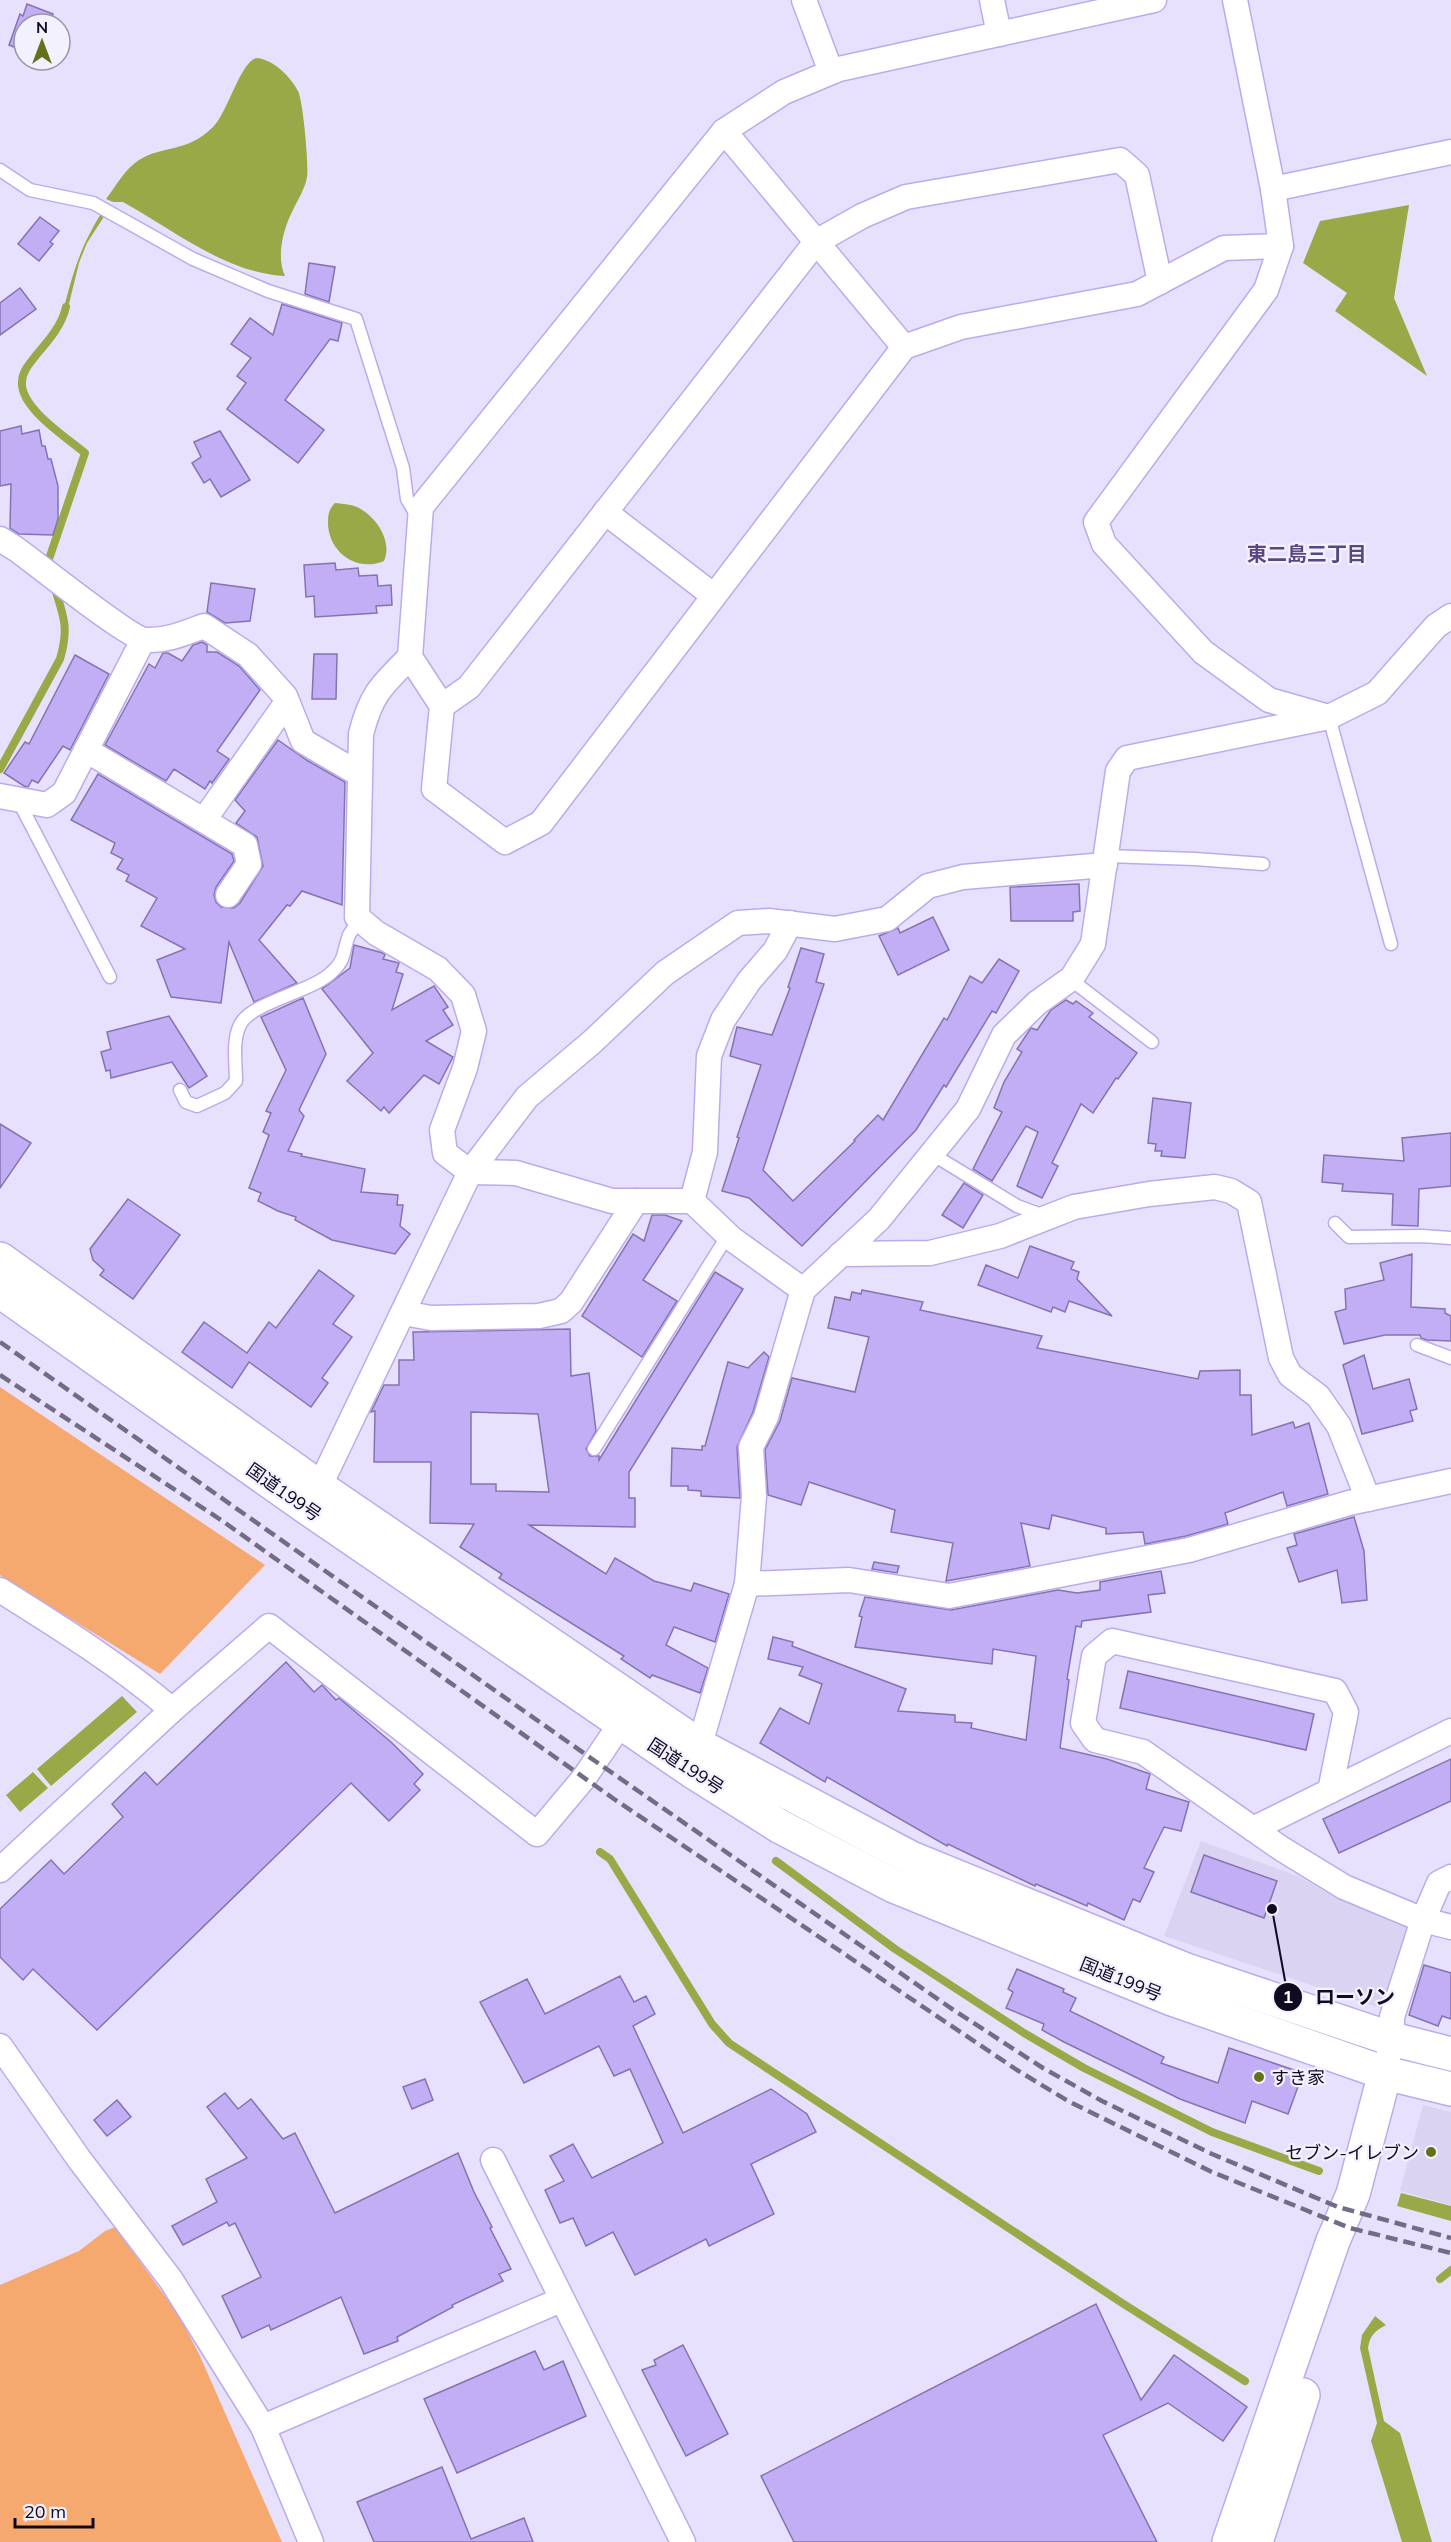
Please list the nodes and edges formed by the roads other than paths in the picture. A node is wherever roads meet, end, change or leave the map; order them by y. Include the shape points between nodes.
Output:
1 (804, 0) edge
2 (992, 0) edge
3 (1154, 0) edge
4 (1234, 0) edge
5 (999, 34) junction
6 (831, 72) junction
7 (724, 131) junction
8 (1451, 152) edge
9 (0, 170) edge
10 (1274, 189) junction
11 (816, 242) junction
12 (1281, 246) junction
13 (1160, 282) junction
14 (904, 347) junction
15 (605, 512) junction
16 (420, 519) junction
17 (0, 539) edge
18 (714, 596) junction
19 (1451, 616) edge
20 (143, 640) junction
21 (410, 657) junction
22 (287, 702) junction
23 (442, 706) junction
24 (1329, 717) junction
25 (86, 750) junction
26 (359, 774) junction
27 (9, 797) edge
28 (204, 820) junction
29 (1106, 861) junction
30 (1263, 864) dead end
31 (228, 895) dead end
32 (360, 920) junction
33 (790, 923) junction
34 (1391, 944) dead end
35 (110, 977) dead end
36 (1070, 979) junction
37 (1152, 1042) dead end
38 (180, 1090) dead end
39 (932, 1154) junction
40 (470, 1172) junction
41 (636, 1201) junction
42 (692, 1201) junction
43 (1048, 1217) junction
44 (1335, 1222) dead end
45 (728, 1235) junction
46 (1451, 1238) edge
47 (841, 1254) junction
48 (0, 1259) edge
49 (803, 1290) junction
50 (0, 1291) edge
51 (403, 1313) junction
52 (1417, 1345) dead end
53 (1451, 1358) edge
54 (594, 1449) dead end
55 (1451, 1480) edge
56 (314, 1498) junction
57 (1368, 1499) junction
58 (747, 1584) junction
59 (0, 1590) edge
60 (172, 1710) junction
61 (621, 1723) junction
62 (1451, 1731) edge
63 (696, 1759) junction
64 (1330, 1791) junction
65 (1253, 1829) junction
66 (0, 1870) edge
67 (1451, 1877) edge
68 (1423, 1920) junction
69 (1451, 1927) edge
70 (1392, 2039) junction
71 (0, 2046) edge
72 (1451, 2054) edge
73 (1385, 2073) junction
74 (1451, 2089) edge
75 (493, 2160) dead end
76 (1353, 2194) junction
77 (561, 2300) junction
78 (263, 2427) junction
79 (311, 2542) edge
80 (683, 2542) edge
81 (1229, 2542) edge
82 (1256, 2542) edge

1 - 6 street
2 - 5 street
3 - 5 street
4 - 10 street
5 - 6 street
6 - 7 street via 784,92
7 - 11 street
7 - 16 street via 421,507
8 - 10 street
9 - 16 lane via 30,190 93,203 193,259 268,291 356,319 403,468 407,500
10 - 12 street
11 - 13 street via 906,197 1120,159 1137,175
11 - 14 street
11 - 15 street
12 - 13 street via 1224,248
12 - 24 street via 1266,290 1096,522 1104,544 1203,652 1269,700
13 - 14 street via 1137,294 961,327
14 - 18 street
15 - 18 street
15 - 23 street via 469,687
16 - 21 street
17 - 20 street
18 - 23 street via 542,823 505,842 434,789
19 - 24 street via 1436,626 1377,693
20 - 22 street via 171,638 204,626 248,656
20 - 25 street
21 - 23 street
21 - 26 street via 378,689 366,714
22 - 26 street via 303,741
22 - 28 street
24 - 29 street via 1127,758 1118,771
24 - 34 lane
25 - 27 street via 64,793 47,805
25 - 28 street
26 - 32 street
27 - 35 lane
28 - 31 street via 245,845 249,864
29 - 30 lane via 1195,859
29 - 33 street via 963,877 928,886 887,919 835,929
29 - 36 street via 1093,944
32 - 38 lane via 349,936 345,956 325,979 252,1013 240,1024 236,1038 236,1081 225,1093 196,1106 186,1102
32 - 40 street via 438,969 463,994 474,1031 442,1130 445,1153
33 - 40 street via 738,923 665,974 527,1097
33 - 42 street via 775,951 723,1020 709,1056 705,1152
36 - 37 lane
36 - 39 street via 1037,1003 1004,1035 968,1109
39 - 43 lane via 1017,1206
39 - 47 street via 879,1219
40 - 41 street via 516,1173 612,1201
40 - 51 street
41 - 42 street
41 - 51 street via 571,1302 561,1311 539,1316 431,1318
42 - 45 street
43 - 47 street via 1000,1236 930,1253
43 - 57 street via 1084,1205 1215,1187 1249,1202 1281,1358 1290,1375 1318,1396 1339,1426
44 - 46 lane via 1349,1237
45 - 49 street
45 - 54 lane
47 - 49 street
48 - 56 main road, 国道199号
49 - 58 street via 766,1417 751,1447 754,1496
50 - 56 main road, 国道199号
51 - 56 street
52 - 53 lane
55 - 57 street
56 - 61 main road, 国道199号
56 - 63 main road, 国道199号
57 - 58 street via 1189,1550 949,1596 849,1580
58 - 63 street
59 - 60 street via 47,1619
60 - 61 street via 269,1626 537,1834 584,1778
60 - 66 street
61 - 63 main road, 国道199号
62 - 64 street
63 - 70 main road, 国道199号 via 911,1858 1186,1970
63 - 73 main road, 国道199号 via 779,1826 894,1887 1172,1999
64 - 65 street
64 - 65 street via 1346,1712 1335,1691 1112,1641 1094,1656 1083,1723 1095,1740 1143,1752
65 - 68 street via 1344,1887
67 - 68 street via 1439,1883
68 - 69 street
68 - 70 street via 1392,2017
70 - 72 main road, 国道199号
70 - 73 street
71 - 78 street via 171,2280
73 - 74 main road, 国道199号
73 - 76 main road
75 - 77 street
76 - 81 main road via 1333,2241
76 - 82 main road via 1350,2250
77 - 78 street
77 - 80 street
78 - 79 street

